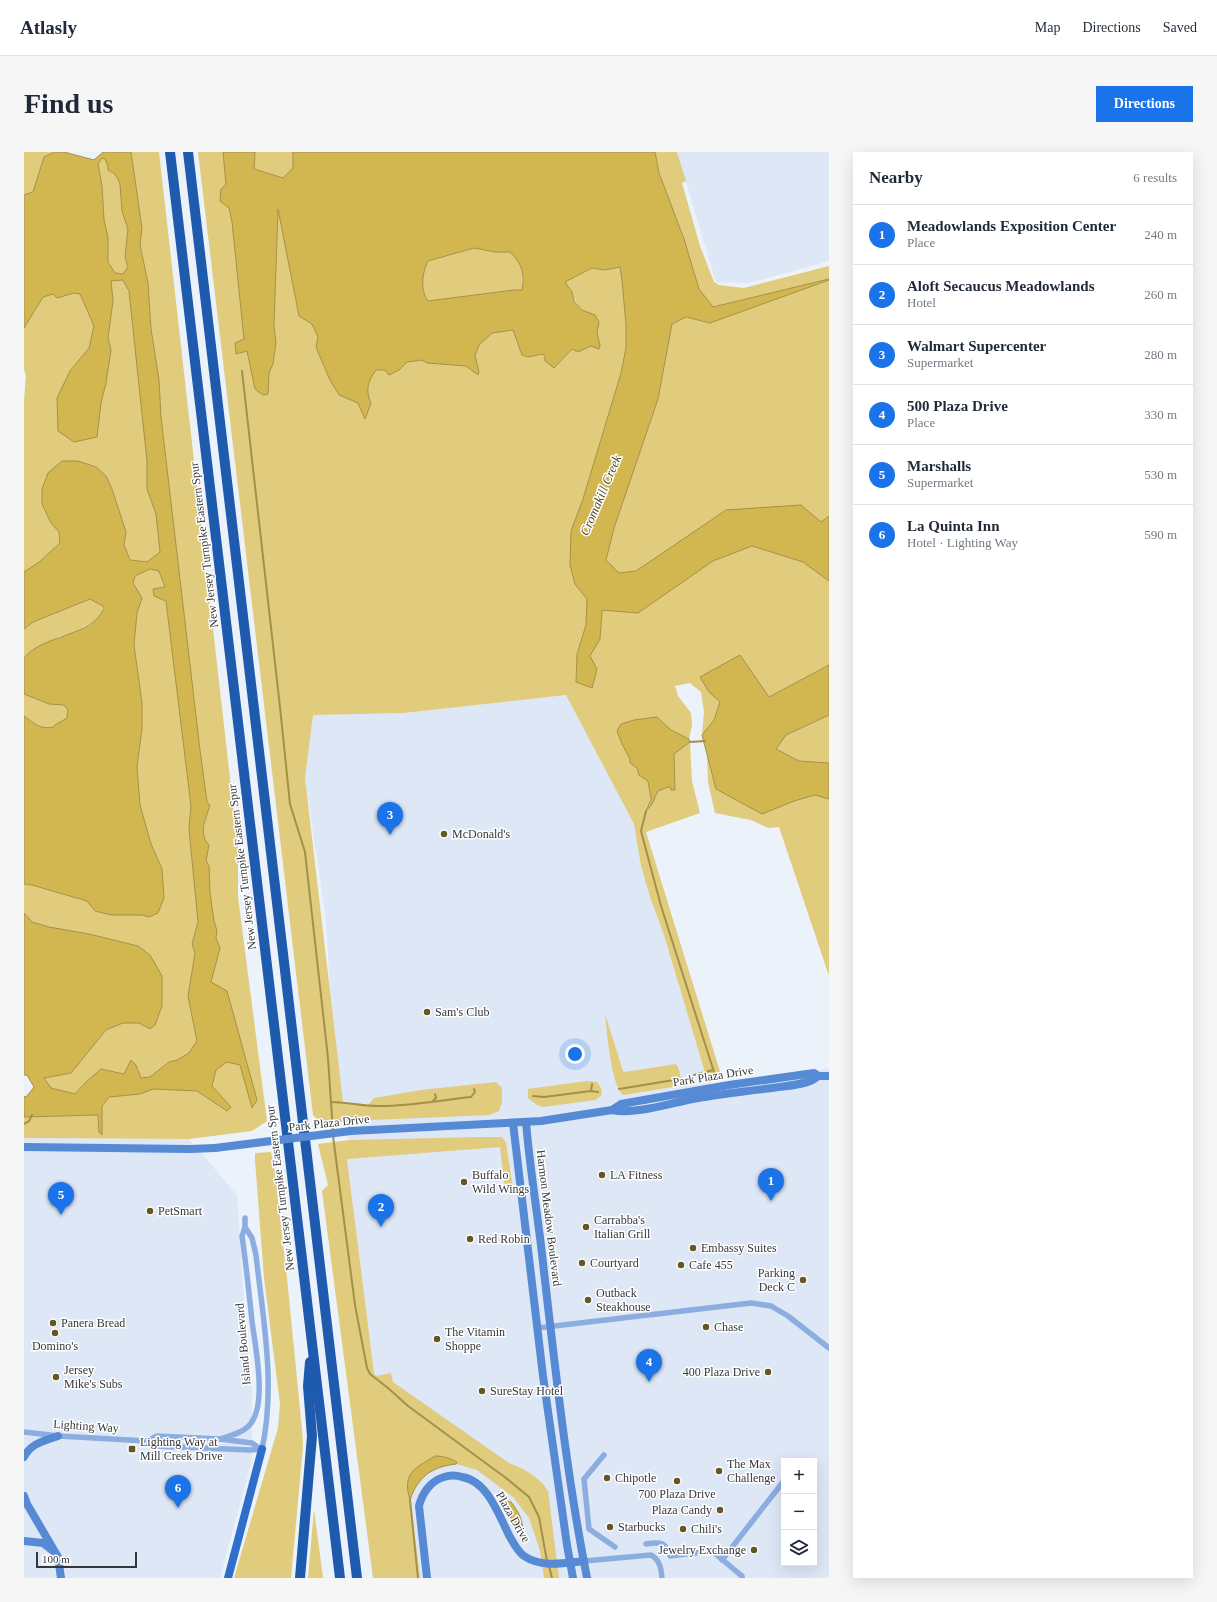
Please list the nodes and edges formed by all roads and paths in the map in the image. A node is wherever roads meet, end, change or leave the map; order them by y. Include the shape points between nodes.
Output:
1 (170, 152) edge
2 (188, 152) edge
3 (829, 1076) edge
4 (526, 1122) junction
5 (513, 1123) junction
6 (24, 1147) edge
7 (245, 1218) dead end
8 (245, 1227) junction
9 (550, 1326) junction
10 (537, 1328) junction
11 (312, 1340) junction
12 (829, 1348) edge
13 (24, 1432) edge
14 (58, 1436) junction
15 (220, 1439) junction
16 (147, 1441) junction
17 (260, 1449) junction
18 (604, 1455) dead end
19 (24, 1457) edge
20 (781, 1485) edge
21 (24, 1496) edge
22 (24, 1541) edge
23 (646, 1544) dead end
24 (615, 1547) dead end
25 (56, 1554) junction
26 (722, 1560) junction
27 (584, 1561) junction
28 (570, 1562) junction
29 (61, 1578) edge
30 (228, 1578) edge
31 (300, 1578) edge
32 (340, 1578) edge
33 (357, 1578) edge
34 (427, 1578) edge
35 (573, 1578) edge
36 (587, 1578) edge
37 (662, 1578) edge
38 (742, 1578) edge

1 - 11 highway, New Jersey Turnpike Eastern Spur
2 - 33 highway
3 - 4 street, Park Plaza Drive via 814,1074 692,1095 621,1104 612,1110
4 - 5 street, Park Plaza Drive
4 - 9 street, Harmon Meadow Boulevard
5 - 6 street, Park Plaza Drive, bridge via 351,1132 190,1150
5 - 10 street, Harmon Meadow Boulevard
7 - 8 street, Island Boulevard
8 - 15 street, Island Boulevard via 242,1236 258,1368 257,1403 255,1416 247,1427
8 - 17 street, Island Boulevard via 252,1238 256,1255 268,1367 268,1401
9 - 10 street
9 - 12 street via 751,1303 770,1306 788,1316
9 - 27 street, Harmon Meadow Boulevard via 572,1499
10 - 28 street, Harmon Meadow Boulevard
11 - 31 highway via 308,1386 312,1424 311,1451
11 - 32 highway, New Jersey Turnpike Eastern Spur
13 - 14 street, Lighting Way
14 - 16 street, Lighting Way
14 - 19 street via 34,1445
15 - 16 street, Lighting Way via 157,1436
15 - 17 street, Lighting Way via 252,1443
16 - 17 street, Lighting Way via 156,1446
17 - 30 main road
18 - 24 street via 584,1479 589,1529
20 - 26 street
21 - 25 street
22 - 25 street via 43,1543
23 - 26 street via 664,1544 670,1556 712,1551
25 - 29 street
26 - 38 street
27 - 28 street, Plaza Drive
27 - 36 street, Harmon Meadow Boulevard
27 - 37 street, Plaza Drive via 651,1555 659,1563
28 - 34 street, Plaza Drive via 538,1563 520,1553 483,1488 473,1480 449,1476 430,1485 419,1506
28 - 35 street, Harmon Meadow Boulevard

